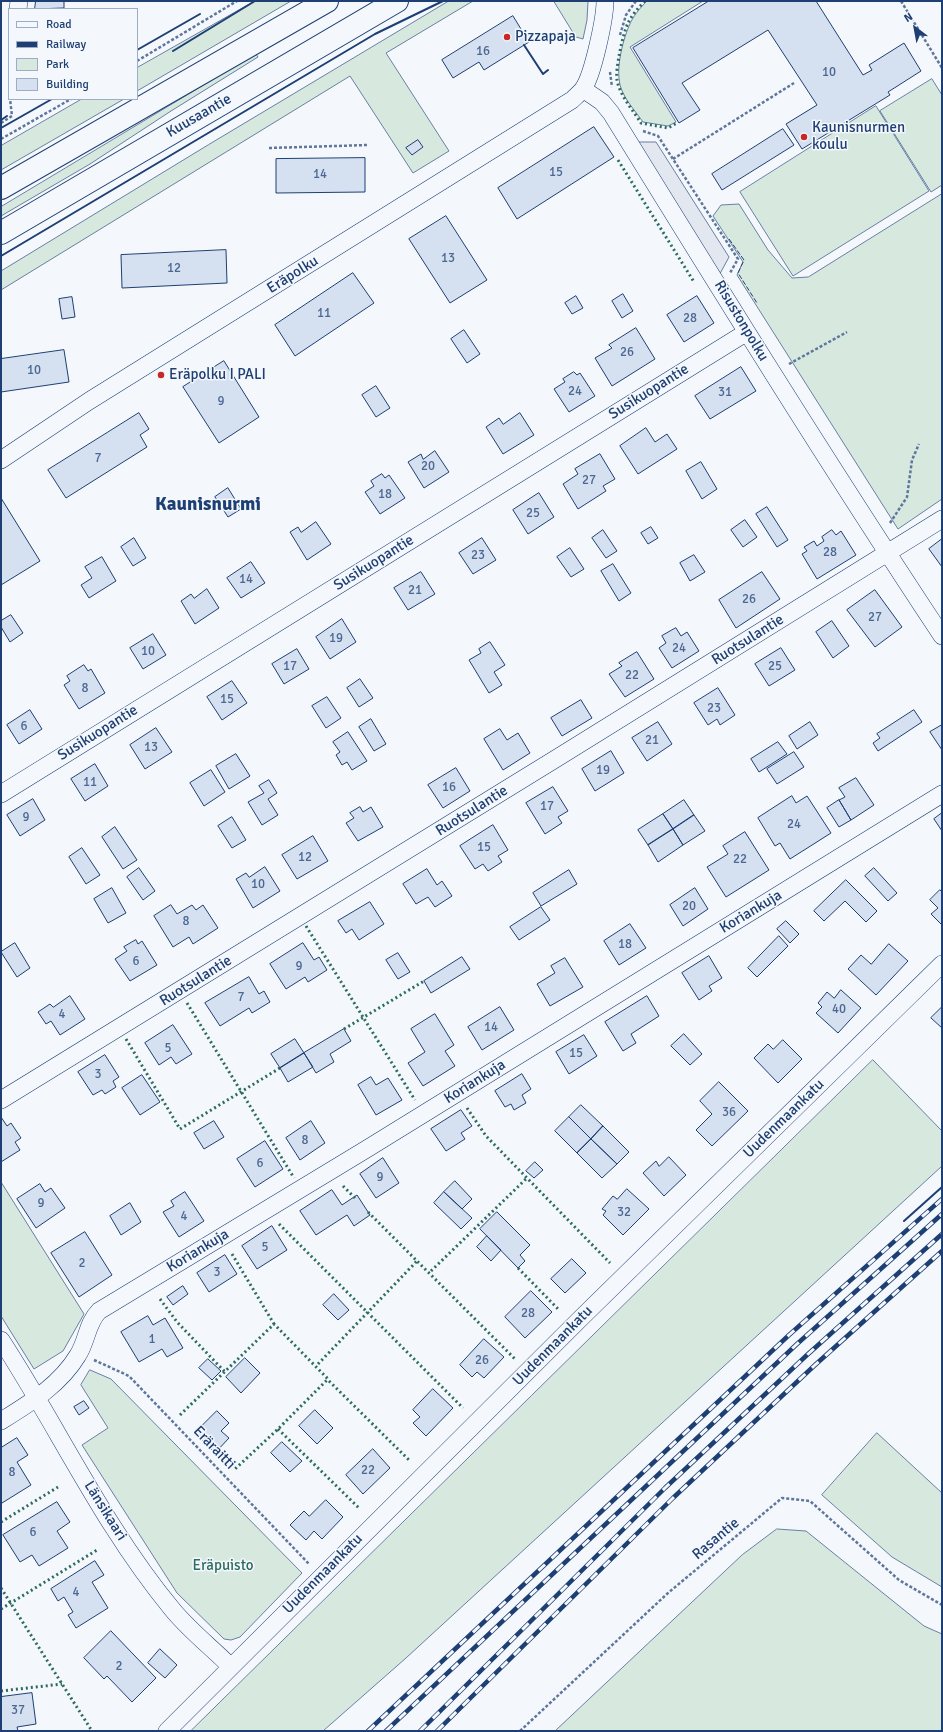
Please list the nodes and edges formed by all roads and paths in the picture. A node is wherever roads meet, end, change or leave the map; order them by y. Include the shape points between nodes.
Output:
1 (237, 1) edge
2 (327, 1) edge
3 (397, 1) edge
4 (605, 1) edge
5 (636, 1) edge
6 (901, 1) edge
7 (618, 41) dead end
8 (138, 60) edge
9 (611, 67) dead end
10 (942, 68) edge
11 (794, 83) dead end
12 (583, 89) junction
13 (613, 89) dead end
14 (10, 100) edge
15 (69, 100) edge
16 (1, 123) edge
17 (636, 128) dead end
18 (1, 139) edge
19 (368, 145) dead end
20 (269, 148) dead end
21 (673, 159) junction
22 (1, 188) edge
23 (1, 233) edge
24 (728, 277) dead end
25 (747, 332) junction
26 (847, 332) dead end
27 (785, 367) dead end
28 (919, 444) dead end
29 (1, 460) edge
30 (942, 519) edge
31 (902, 544) junction
32 (888, 554) junction
33 (942, 636) edge
34 (1, 794) edge
35 (942, 794) edge
36 (942, 964) edge
37 (1, 1100) edge
38 (1, 1340) edge
39 (78, 1355) junction
40 (38, 1398) junction
41 (1, 1421) edge
42 (321, 1576) junction
43 (942, 1605) edge
44 (230, 1666) junction
45 (167, 1731) edge
46 (520, 1731) edge

1 - 8 path
2 - 22 main road
3 - 23 main road, Kuusaantie
4 - 12 street via 605,13 590,73
5 - 7 path via 626,15
6 - 10 path
9 - 13 path
11 - 21 path
12 - 25 street, Risustonpolku via 602,102 610,113
12 - 29 street, Eräpolku via 572,100 535,124 89,401
14 - 16 path via 12,116
15 - 18 path
17 - 21 path via 658,136
19 - 20 path
21 - 24 path via 738,259
25 - 32 street, Risustonpolku
25 - 34 street, Susikuopantie
26 - 27 path
28 - 31 path via 912,460 907,497 887,526
30 - 31 street, Ruotsulantie
31 - 32 street, Ruotsulantie
32 - 33 street, Risustonpolku
32 - 37 street, Ruotsulantie
35 - 39 street, Koriankuja via 99,1311 92,1318
36 - 42 street, Uudenmaankatu
38 - 40 street, Länsikaari
39 - 40 street, Koriankuja via 65,1375
39 - 42 path, Eräraitti via 129,1376
40 - 41 street, Koriankuja
40 - 44 street, Länsikaari via 90,1489 141,1569 172,1610
42 - 44 street, Uudenmaankatu
43 - 46 path, Rasantie via 899,1580 810,1501 782,1498 668,1593
44 - 45 street, Uudenmaankatu

